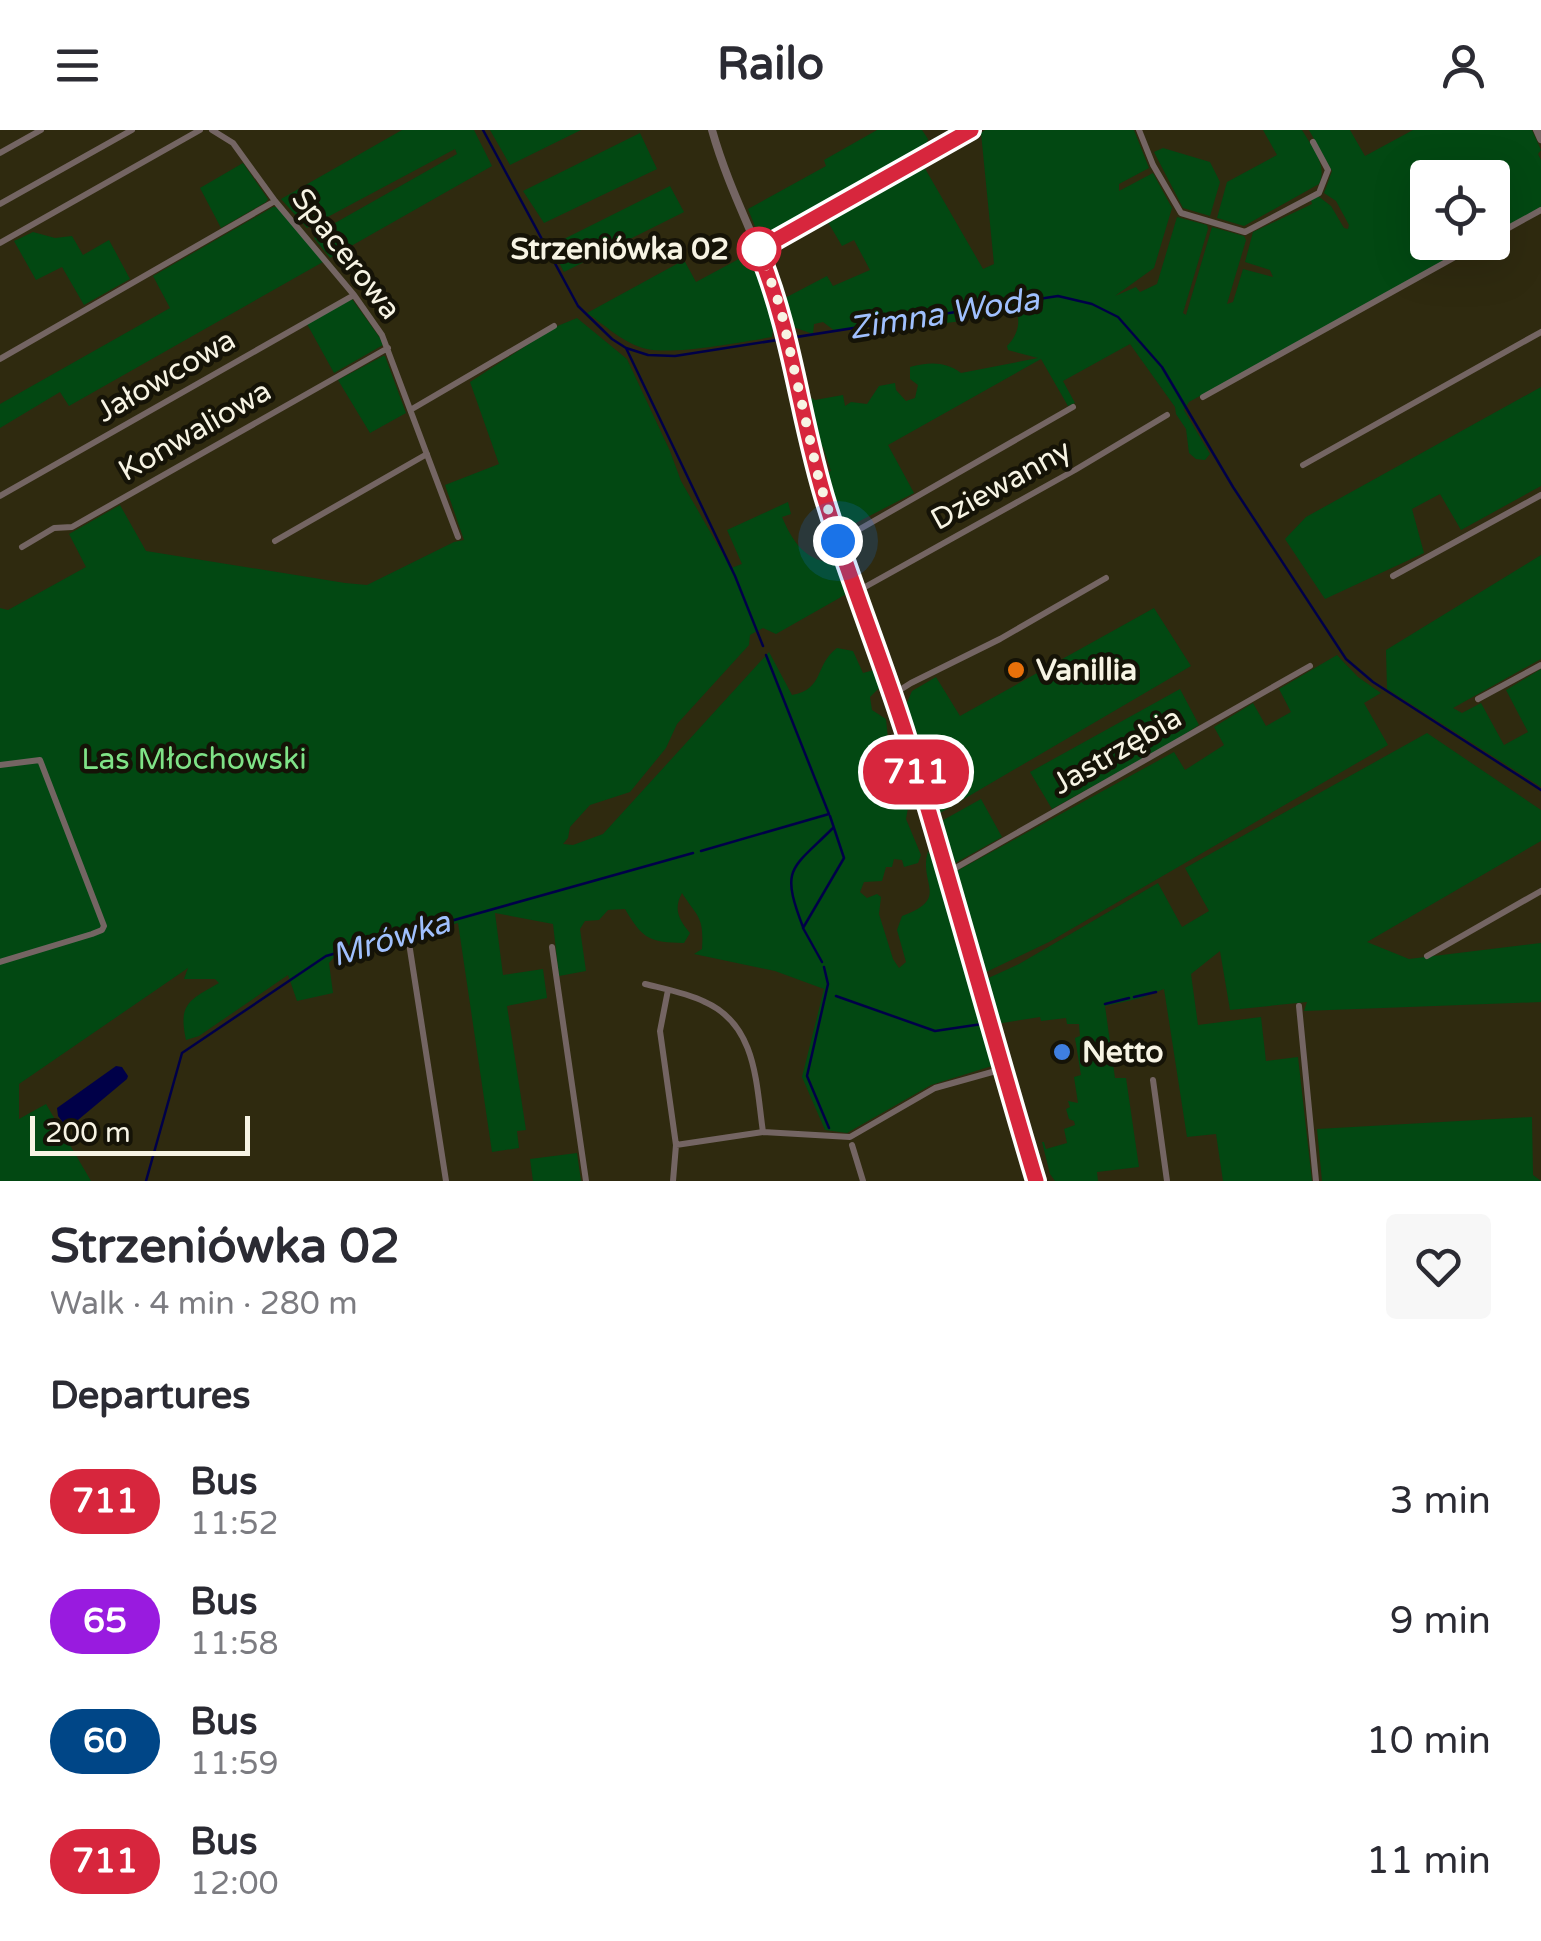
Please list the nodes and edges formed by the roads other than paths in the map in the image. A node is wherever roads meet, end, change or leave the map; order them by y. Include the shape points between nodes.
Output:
1 (41, 130) edge
2 (132, 130) edge
3 (200, 130) edge
4 (212, 130) edge
5 (712, 130) edge
6 (971, 130) edge
7 (1139, 130) edge
8 (1313, 142) dead end
9 (0, 153) edge
10 (275, 201) junction
11 (0, 204) edge
12 (1541, 210) edge
13 (1510, 226) edge
14 (0, 243) edge
15 (758, 250) junction
16 (1450, 260) edge
17 (354, 295) junction
18 (554, 326) dead end
19 (1541, 332) edge
20 (388, 348) junction
21 (0, 358) edge
22 (1203, 397) dead end
23 (1074, 407) dead end
24 (412, 409) junction
25 (1167, 415) dead end
26 (427, 454) junction
27 (1303, 465) dead end
28 (1541, 495) edge
29 (0, 496) edge
30 (458, 537) dead end
31 (274, 541) dead end
32 (838, 541) junction
33 (22, 547) dead end
34 (1393, 576) dead end
35 (1106, 578) dead end
36 (856, 592) junction
37 (1541, 665) edge
38 (1310, 666) dead end
39 (892, 695) junction
40 (1478, 699) dead end
41 (0, 765) edge
42 (945, 874) junction
43 (1541, 891) edge
44 (408, 943) dead end
45 (552, 946) dead end
46 (1427, 956) dead end
47 (0, 962) edge
48 (645, 984) dead end
49 (668, 990) junction
50 (1299, 1006) dead end
51 (1003, 1070) junction
52 (1153, 1080) dead end
53 (763, 1132) junction
54 (676, 1144) junction
55 (852, 1145) dead end
56 (446, 1181) edge
57 (586, 1181) edge
58 (673, 1181) edge
59 (863, 1181) edge
60 (1036, 1181) edge
61 (1167, 1181) edge
62 (1316, 1181) edge

1 - 9 street
2 - 11 street
3 - 14 street
4 - 10 street, Spacerowa via 233,143
5 - 15 street
6 - 15 street
7 - 8 street via 1181,213 1245,232 1319,193 1328,170
10 - 17 street, Spacerowa
10 - 21 street
12 - 13 street
15 - 32 street via 788,339
16 - 22 street
17 - 20 street, Spacerowa
17 - 29 street, Jałowcowa
18 - 24 street
19 - 27 street
20 - 24 street, Spacerowa
20 - 33 street, Konwaliowa via 72,527 54,528
23 - 32 street
24 - 26 street, Spacerowa
25 - 36 street, Dziewanny
26 - 30 street, Spacerowa
26 - 31 street
28 - 34 street
32 - 36 street
35 - 39 street
36 - 39 street
37 - 40 street
38 - 42 street, Jastrzębia
39 - 42 street
41 - 47 street via 40,760 104,926
42 - 51 street
43 - 46 street
44 - 56 street
45 - 57 street
48 - 49 street
49 - 53 street via 710,1004 742,1034
49 - 54 street via 660,1031
50 - 62 street
51 - 53 street via 936,1088 850,1137
51 - 60 street
52 - 61 street
53 - 54 street
54 - 58 street
55 - 59 street

